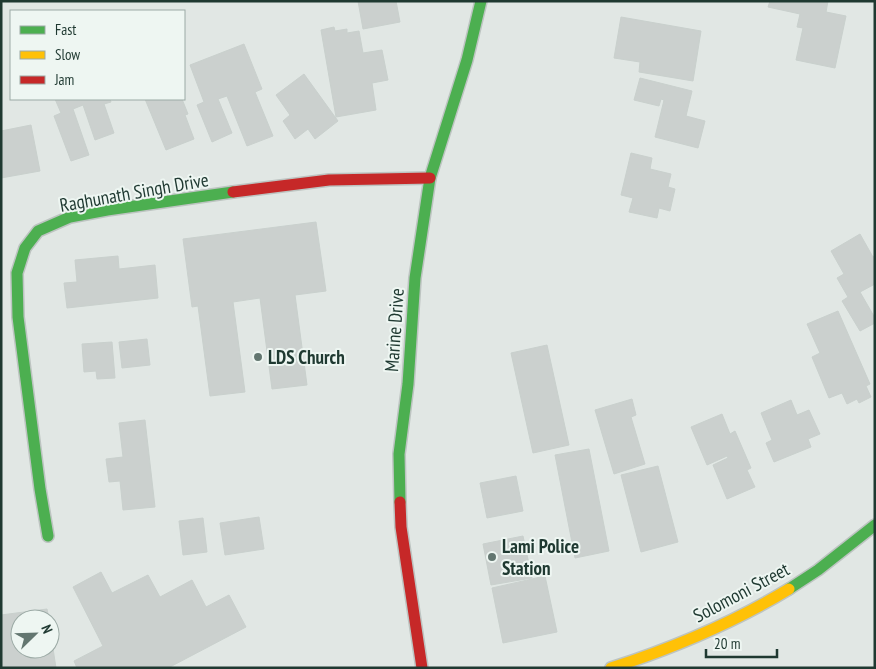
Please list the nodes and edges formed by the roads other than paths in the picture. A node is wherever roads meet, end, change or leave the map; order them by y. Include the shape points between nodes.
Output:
1 (481, 1) edge
2 (430, 178) junction
3 (875, 525) edge
4 (48, 536) dead end
5 (422, 668) edge
6 (611, 668) edge

1 - 2 main road, Marine Drive via 467,60
2 - 4 main road, Raghunath Singh Drive via 329,180 256,189 70,217 38,231 25,248 17,273 18,317
2 - 5 main road, Marine Drive via 415,278 408,384 399,454 401,527
3 - 6 main road, Solomoni Street via 817,570 771,599 717,628

